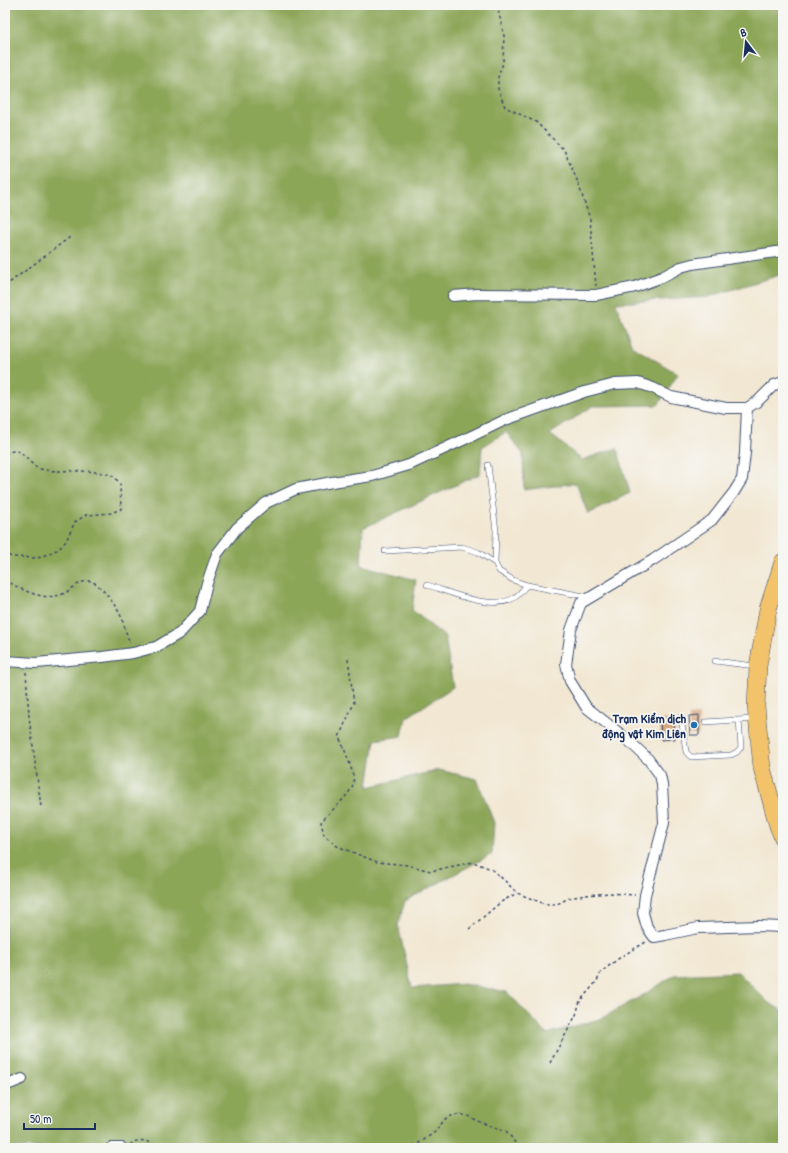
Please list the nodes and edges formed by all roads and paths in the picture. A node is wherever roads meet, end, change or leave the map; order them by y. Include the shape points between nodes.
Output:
1 (497, 5) edge
2 (70, 237) dead end
3 (783, 251) edge
4 (5, 286) edge
5 (596, 295) junction
6 (453, 296) dead end
7 (783, 382) edge
8 (747, 408) junction
9 (5, 454) edge
10 (488, 465) dead end
11 (385, 551) dead end
12 (5, 555) edge
13 (783, 562) edge
14 (495, 563) junction
15 (5, 580) edge
16 (427, 585) dead end
17 (527, 585) junction
18 (590, 597) junction
19 (133, 653) junction
20 (348, 658) dead end
21 (5, 661) edge
22 (715, 661) dead end
23 (25, 662) junction
24 (758, 666) junction
25 (681, 717) dead end
26 (757, 718) junction
27 (739, 720) junction
28 (705, 722) dead end
29 (41, 807) dead end
30 (783, 838) edge
31 (517, 893) junction
32 (645, 895) junction
33 (783, 927) edge
34 (468, 929) dead end
35 (654, 937) junction
36 (550, 1063) dead end
37 (783, 1068) edge
38 (779, 1070) dead end
39 (22, 1079) dead end
40 (5, 1086) edge
41 (111, 1148) edge
42 (122, 1148) edge
43 (129, 1148) edge
44 (158, 1148) edge
45 (407, 1148) edge
46 (518, 1148) edge

1 - 5 path via 504,36 503,63 498,77 498,89 505,107 536,122 564,150 590,219
2 - 4 path
3 - 5 street via 692,264 635,287
5 - 6 street
7 - 8 street via 774,385
8 - 18 street via 742,479 712,520 653,560
8 - 19 street via 726,408 671,397 638,383 615,384 584,392 505,420 409,465 372,476 296,489 266,503 237,528 217,554 200,611 180,633 156,646
9 - 12 path via 22,453 36,467 46,470 102,472 114,476 120,484 121,509 111,513 86,515 75,522 59,549 38,558
10 - 14 lane via 496,535
11 - 14 lane via 462,547 478,552
13 - 24 highway via 768,609
14 - 17 lane via 502,574
15 - 19 path via 30,593 52,596 65,593 89,581 97,584 120,615
16 - 17 lane via 463,597 494,603 515,597
17 - 18 lane
18 - 32 street via 581,603 571,630 566,664 570,682 586,706 648,758 660,774 662,784 664,824
19 - 23 street
20 - 31 path via 354,703 339,737 350,764 354,783 321,822 324,835 337,846 377,862 407,865 431,872 473,862 491,869
21 - 23 street
22 - 24 lane
23 - 29 path
24 - 26 highway
25 - 27 lane via 686,752 691,757 731,755 737,752 741,747
26 - 27 lane
26 - 30 highway via 762,768
27 - 28 lane
31 - 32 path via 545,904 557,904 569,898 585,895
31 - 34 path via 501,902
32 - 35 street via 643,913 647,927
33 - 35 street via 698,928
35 - 36 path via 601,972 597,981 580,1001 576,1015
37 - 38 path
39 - 40 street
41 - 42 street
43 - 44 path via 132,1143 140,1140
45 - 46 path via 426,1139 445,1119 454,1115 466,1115 506,1130

